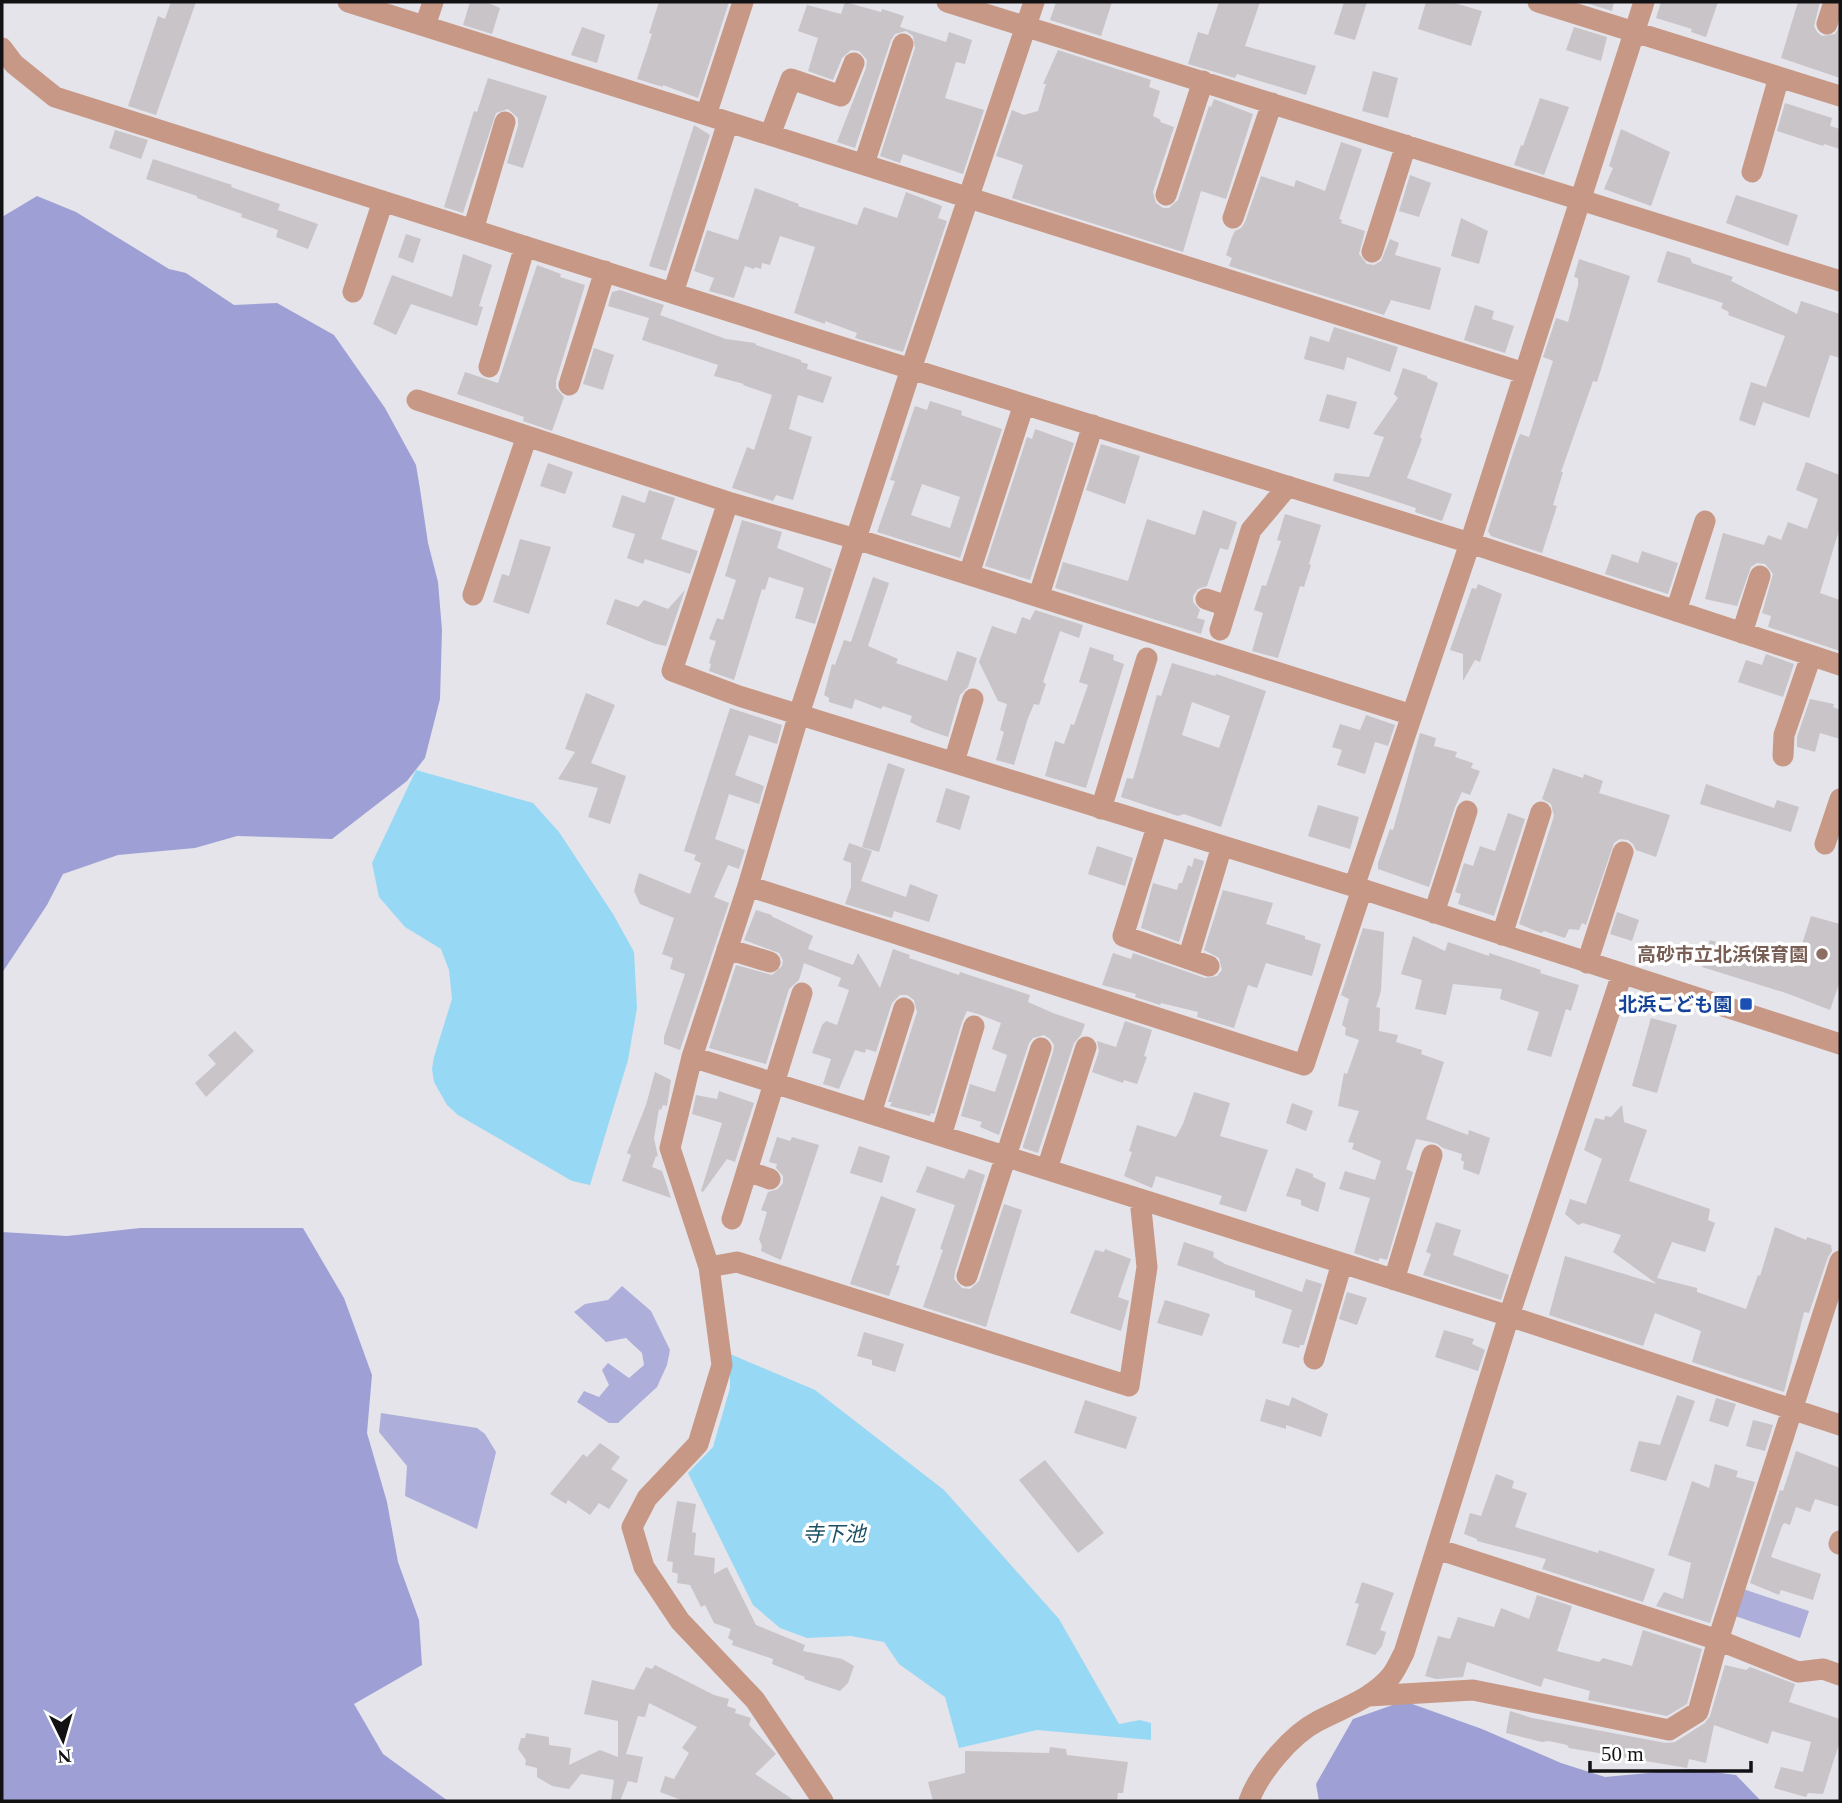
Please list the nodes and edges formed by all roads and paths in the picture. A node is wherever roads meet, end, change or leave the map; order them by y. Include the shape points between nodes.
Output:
1 (348, 2) edge
2 (433, 2) edge
3 (743, 2) edge
4 (947, 2) edge
5 (1034, 2) edge
6 (1538, 2) edge
7 (1644, 2) edge
8 (1834, 2) edge
9 (1827, 24) dead end
10 (425, 26) junction
11 (1026, 26) junction
12 (1634, 33) junction
13 (903, 44) dead end
14 (2, 48) edge
15 (853, 63) dead end
16 (1779, 77) junction
17 (1203, 81) junction
18 (1840, 96) edge
19 (1272, 103) junction
20 (706, 115) junction
21 (505, 121) dead end
22 (728, 122) junction
23 (770, 135) junction
24 (1406, 145) junction
25 (864, 164) junction
26 (1752, 172) dead end
27 (1166, 195) dead end
28 (969, 198) junction
29 (1581, 200) junction
30 (383, 201) junction
31 (1233, 218) dead end
32 (473, 230) junction
33 (525, 246) junction
34 (1373, 252) dead end
35 (605, 271) junction
36 (1840, 281) edge
37 (353, 292) dead end
38 (673, 293) junction
39 (489, 366) dead end
40 (911, 369) junction
41 (1524, 373) junction
42 (569, 385) dead end
43 (1024, 404) junction
44 (424, 409) dead end
45 (1093, 425) junction
46 (527, 436) junction
47 (1289, 486) junction
48 (728, 502) junction
49 (1705, 521) dead end
50 (856, 540) junction
51 (1470, 543) junction
52 (971, 568) dead end
53 (1760, 576) dead end
54 (1040, 592) dead end
55 (473, 595) dead end
56 (1206, 599) dead end
57 (1227, 606) junction
58 (1676, 611) junction
59 (1220, 630) dead end
60 (1742, 633) junction
61 (1811, 656) junction
62 (1147, 658) dead end
63 (1840, 665) edge
64 (973, 699) dead end
65 (799, 714) junction
66 (1412, 715) junction
67 (1783, 755) dead end
68 (954, 762) junction
69 (1840, 799) edge
70 (1101, 809) junction
71 (1541, 812) dead end
72 (1468, 826) dead end
73 (1157, 827) junction
74 (1825, 844) dead end
75 (1222, 846) junction
76 (1623, 852) dead end
77 (748, 886) junction
78 (1358, 888) junction
79 (1434, 913) junction
80 (1502, 935) junction
81 (727, 949) junction
82 (1188, 958) junction
83 (770, 962) dead end
84 (1587, 963) junction
85 (1209, 966) dead end
86 (1622, 974) junction
87 (802, 993) dead end
88 (904, 1008) dead end
89 (974, 1026) dead end
90 (1840, 1044) edge
91 (1086, 1047) dead end
92 (1041, 1048) dead end
93 (692, 1057) junction
94 (775, 1083) junction
95 (871, 1113) junction
96 (941, 1136) junction
97 (1431, 1155) dead end
98 (1005, 1156) junction
99 (1047, 1169) junction
100 (747, 1171) junction
101 (771, 1179) dead end
102 (1140, 1199) junction
103 (732, 1219) dead end
104 (1840, 1261) edge
105 (1342, 1263) junction
106 (709, 1267) junction
107 (967, 1276) dead end
108 (1394, 1280) junction
109 (1509, 1316) junction
110 (1314, 1359) dead end
111 (1793, 1410) junction
112 (1840, 1425) edge
113 (1437, 1549) junction
114 (1718, 1640) junction
115 (1840, 1675) edge
116 (1368, 1696) junction
117 (823, 1801) edge
118 (1250, 1801) edge

1 - 10 street
2 - 10 street
3 - 20 street
4 - 11 street
5 - 11 street
6 - 12 street
7 - 12 street
8 - 9 street
10 - 20 street
11 - 17 street
11 - 28 street
12 - 16 street
12 - 29 street
13 - 25 street
14 - 30 street via 14,64 55,97
15 - 23 street via 841,96 791,79
16 - 18 street
16 - 26 street
17 - 19 street
17 - 27 street
19 - 24 street
19 - 31 street
20 - 22 street
21 - 32 street
22 - 23 street
22 - 38 street
23 - 25 street
24 - 29 street
24 - 34 street
25 - 28 street
28 - 40 street
28 - 41 street
29 - 36 street
29 - 41 street
30 - 32 street
30 - 37 street
32 - 33 street
33 - 35 street
33 - 39 street
35 - 38 street
35 - 42 street
38 - 40 street
40 - 43 street
40 - 50 street
41 - 51 street
43 - 45 street
43 - 52 street
44 - 46 street
45 - 47 street
45 - 54 street
46 - 48 street
46 - 55 street
47 - 51 street
47 - 57 street via 1251,530
48 - 50 street
48 - 65 street via 672,671
49 - 58 street
50 - 65 street
50 - 66 street
51 - 58 street
51 - 66 street
53 - 60 street
56 - 57 street
57 - 59 street
58 - 60 street
60 - 61 street
61 - 63 street
61 - 67 street via 1784,735
62 - 70 street
64 - 68 street
65 - 68 street
65 - 77 street
66 - 78 street
68 - 70 street
69 - 74 street
70 - 73 street
71 - 80 street
72 - 79 street
73 - 75 street
73 - 82 street via 1123,936
75 - 78 street
75 - 82 street
76 - 84 street
77 - 78 street via 1304,1065
77 - 81 street
78 - 79 street
79 - 80 street
80 - 84 street
81 - 83 street
81 - 93 street
82 - 85 street
84 - 86 street
86 - 90 street
86 - 109 street
87 - 94 street
88 - 95 street
89 - 96 street
91 - 99 street
92 - 98 street
93 - 94 street
93 - 106 street via 670,1148
94 - 95 street
94 - 100 street
95 - 96 street
96 - 98 street
97 - 108 street
98 - 99 street
98 - 107 street
99 - 102 street
100 - 101 street
100 - 103 street
102 - 105 street
102 - 106 street via 1147,1267 1129,1386 737,1262
104 - 111 street
105 - 108 street
105 - 110 street
106 - 117 street via 722,1365 698,1444 648,1498 632,1527 644,1567 680,1621 755,1700
108 - 109 street
109 - 111 street
109 - 113 street
111 - 112 street
111 - 114 street
113 - 114 street
113 - 116 street via 1404,1653 1391,1676
114 - 115 street via 1798,1672 1823,1670
114 - 116 street via 1698,1712 1669,1730 1474,1690
116 - 118 street via 1314,1723 1284,1748

